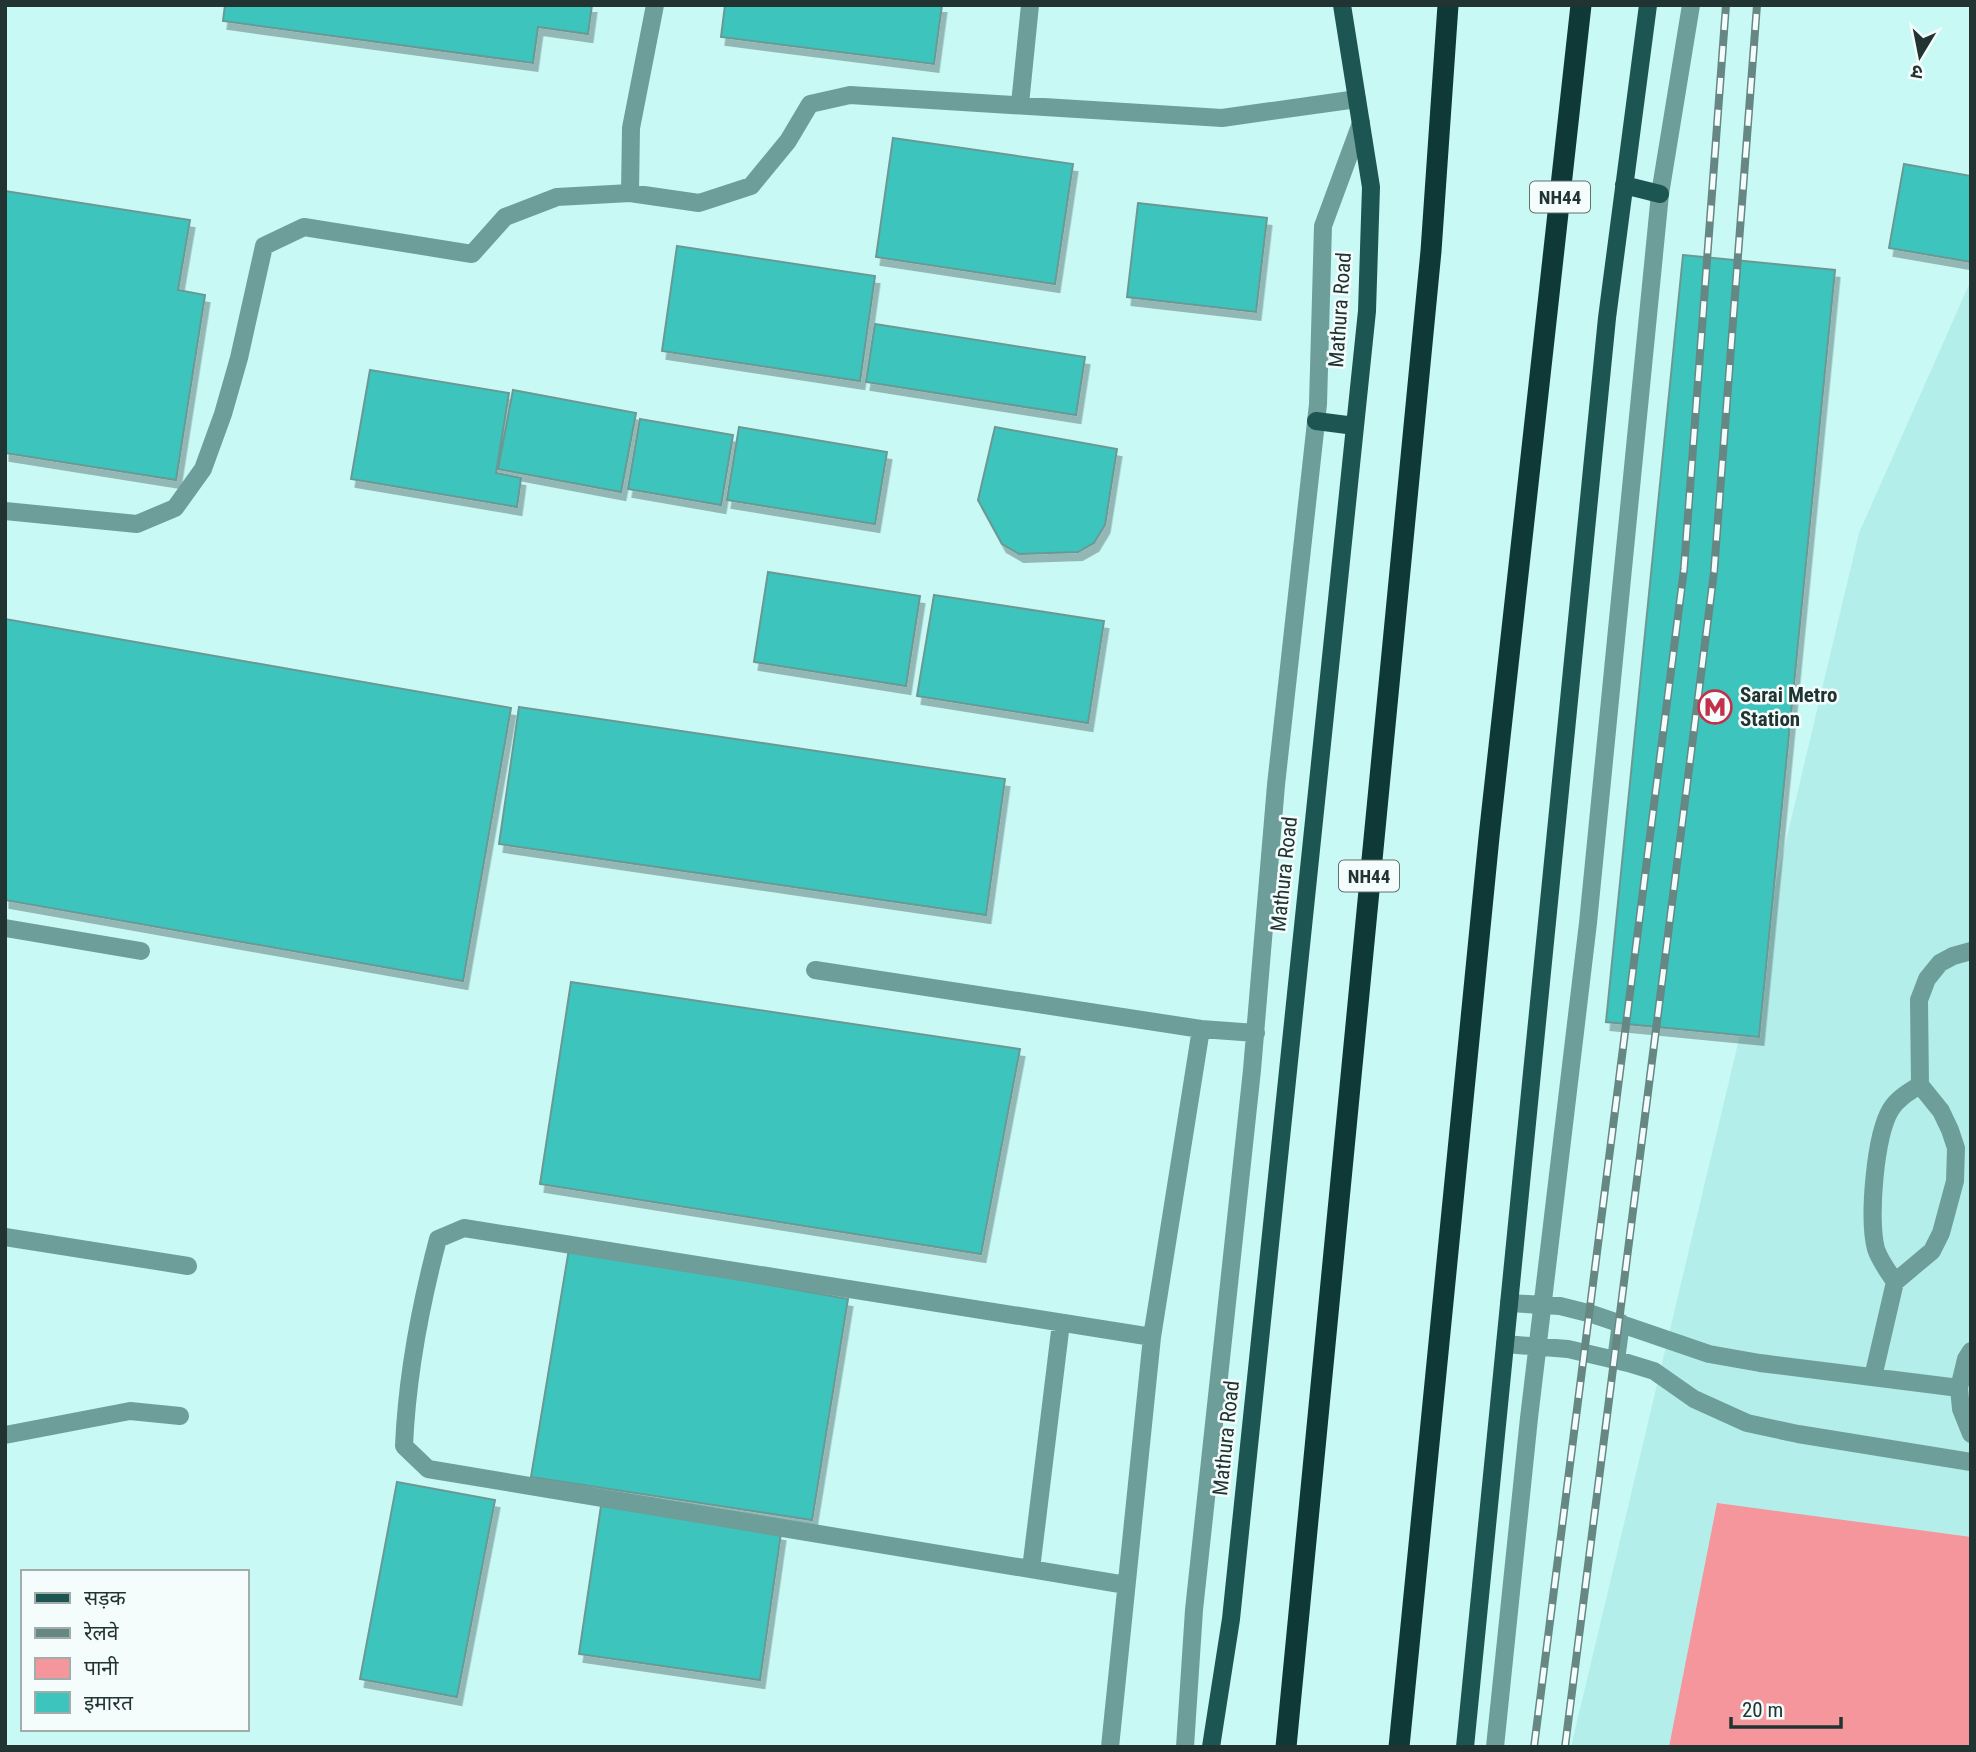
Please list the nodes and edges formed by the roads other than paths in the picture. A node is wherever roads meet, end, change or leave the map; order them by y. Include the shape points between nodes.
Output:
1 (655, 5) edge
2 (1030, 5) edge
3 (1342, 5) edge
4 (1448, 5) edge
5 (1581, 5) edge
6 (1648, 5) edge
7 (1691, 5) edge
8 (1357, 99) junction
9 (1020, 104) junction
10 (1361, 123) junction
11 (1624, 185) junction
12 (630, 193) junction
13 (1660, 194) junction
14 (1316, 421) junction
15 (1354, 426) junction
16 (5, 511) edge
17 (5, 928) edge
18 (141, 951) dead end
19 (1971, 951) edge
20 (815, 970) dead end
21 (1201, 1029) junction
22 (1256, 1033) junction
23 (1920, 1085) junction
24 (5, 1237) edge
25 (188, 1266) dead end
26 (1895, 1282) junction
27 (1509, 1303) junction
28 (1542, 1305) junction
29 (1061, 1323) junction
30 (1620, 1323) junction
31 (1152, 1337) junction
32 (1505, 1344) junction
33 (1538, 1347) junction
34 (1971, 1351) edge
35 (1616, 1360) junction
36 (1873, 1377) junction
37 (1959, 1388) junction
38 (180, 1416) dead end
39 (1971, 1434) edge
40 (5, 1435) edge
41 (1971, 1462) edge
42 (1031, 1569) junction
43 (1126, 1585) junction
44 (1110, 1747) edge
45 (1185, 1747) edge
46 (1211, 1747) edge
47 (1286, 1747) edge
48 (1399, 1747) edge
49 (1465, 1747) edge
50 (1495, 1747) edge

1 - 12 street via 631,128
2 - 9 street
3 - 8 main road, Mathura Road
4 - 47 highway, NH44 via 1431,251
5 - 48 highway, NH44 via 1489,837
6 - 11 main road
7 - 13 street
8 - 9 street via 1222,118
8 - 10 main road, Mathura Road
9 - 12 street via 850,95 823,101 810,104 788,141 751,186 699,203
10 - 14 street via 1323,226
10 - 15 main road, Mathura Road via 1371,187 1367,311
11 - 13 main road
11 - 27 main road via 1606,318
12 - 16 street via 556,197 505,217 472,254 304,228 264,246 223,414 202,469 175,508 137,524
13 - 28 street via 1588,923
14 - 15 main road
14 - 22 street via 1276,785
15 - 46 main road, Mathura Road via 1231,1619
17 - 18 street
19 - 23 street via 1940,963 1919,1000
20 - 21 street
21 - 22 street
21 - 31 street
22 - 45 street via 1194,1610
23 - 26 street via 1898,1099 1890,1111 1878,1155 1874,1236 1881,1260
23 - 26 street via 1950,1130 1956,1148 1955,1181 1932,1251
24 - 25 street
26 - 36 street
27 - 28 street
27 - 32 main road
28 - 30 street
28 - 33 street
29 - 31 street
29 - 42 street
29 - 42 street via 464,1228 438,1239 423,1295 406,1399 404,1446 428,1469
30 - 35 street
30 - 36 street via 1709,1354
31 - 43 street
32 - 33 street
32 - 49 main road
33 - 35 street
33 - 50 street
34 - 37 street
35 - 41 street via 1654,1371 1694,1399 1747,1423
36 - 37 street
37 - 39 street
38 - 40 street via 130,1411
42 - 43 street
43 - 44 street

